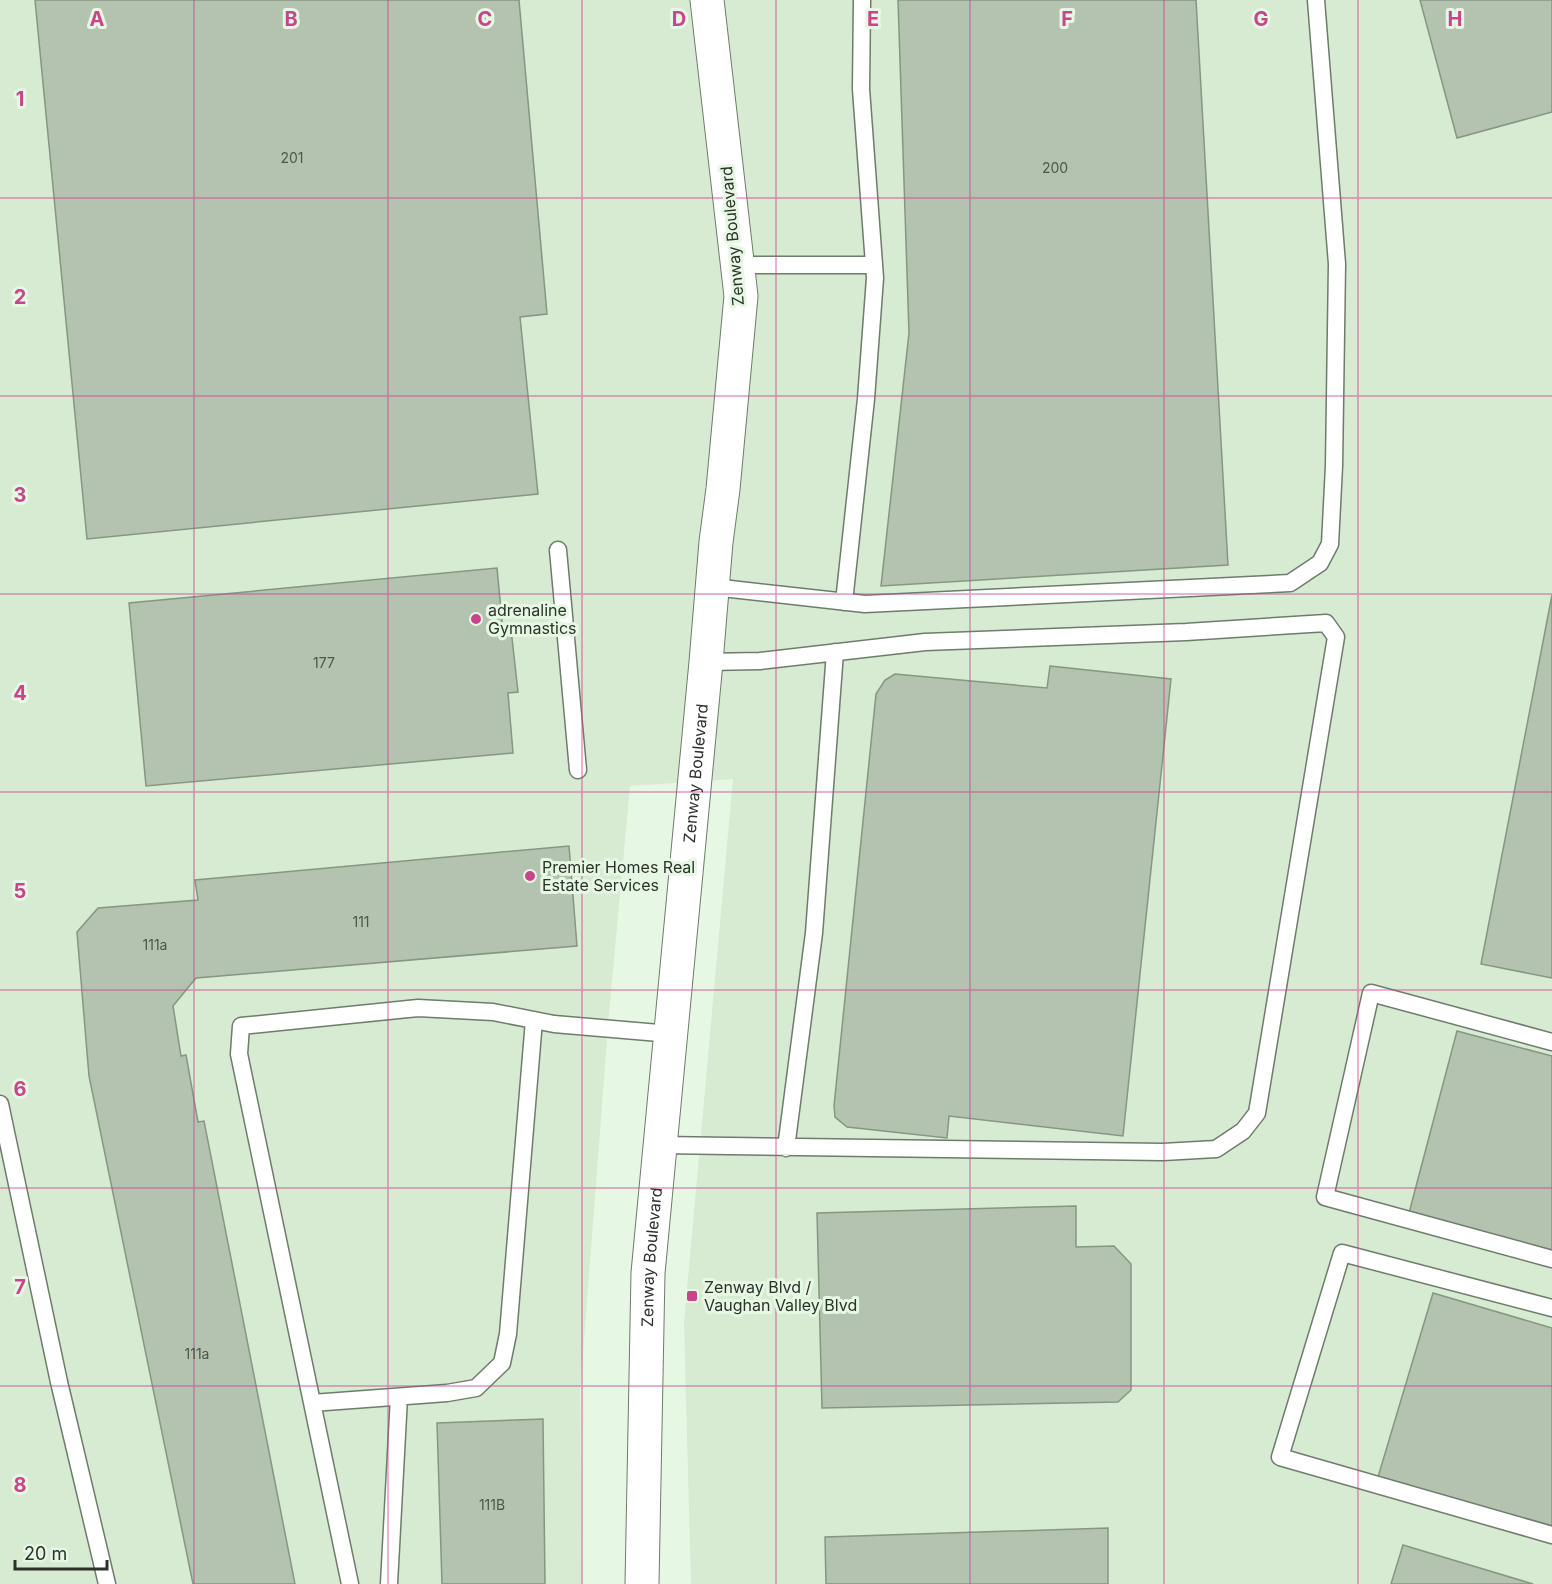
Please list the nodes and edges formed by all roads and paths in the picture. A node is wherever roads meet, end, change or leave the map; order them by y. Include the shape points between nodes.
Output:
1 (707, 0) edge
2 (862, 0) edge
3 (1316, 0) edge
4 (738, 265) junction
5 (874, 265) junction
6 (558, 550) dead end
7 (713, 587) junction
8 (844, 602) junction
9 (835, 652) junction
10 (706, 662) junction
11 (578, 770) dead end
12 (534, 1020) junction
13 (671, 1034) junction
14 (1552, 1042) edge
15 (0, 1104) edge
16 (660, 1145) junction
17 (786, 1148) junction
18 (1552, 1259) edge
19 (1552, 1308) edge
20 (399, 1397) junction
21 (312, 1403) junction
22 (1552, 1535) edge
23 (107, 1584) edge
24 (350, 1584) edge
25 (389, 1584) edge
26 (642, 1584) edge

1 - 4 street, Zenway Boulevard
2 - 5 lane via 861,89
3 - 8 lane via 1337,264 1330,544 1320,562 1290,583
4 - 5 lane
4 - 7 street, Zenway Boulevard via 741,296
5 - 8 lane via 866,399
6 - 11 lane
7 - 8 lane
7 - 10 street, Zenway Boulevard
9 - 10 lane via 760,661
9 - 17 lane via 814,933
9 - 17 lane via 925,642 1186,632 1326,622 1336,637 1257,1113 1243,1131 1216,1149 1162,1152
10 - 13 street, Zenway Boulevard
12 - 13 lane
12 - 20 lane via 508,1334 502,1363 476,1389
12 - 21 lane via 494,1012 418,1008 241,1026 240,1054
13 - 16 street, Zenway Boulevard
14 - 18 lane via 1371,993 1325,1197
15 - 23 lane
16 - 17 lane
16 - 26 street, Zenway Boulevard via 648,1273
19 - 22 lane via 1342,1253 1280,1457
20 - 21 lane
20 - 25 lane
21 - 24 lane

